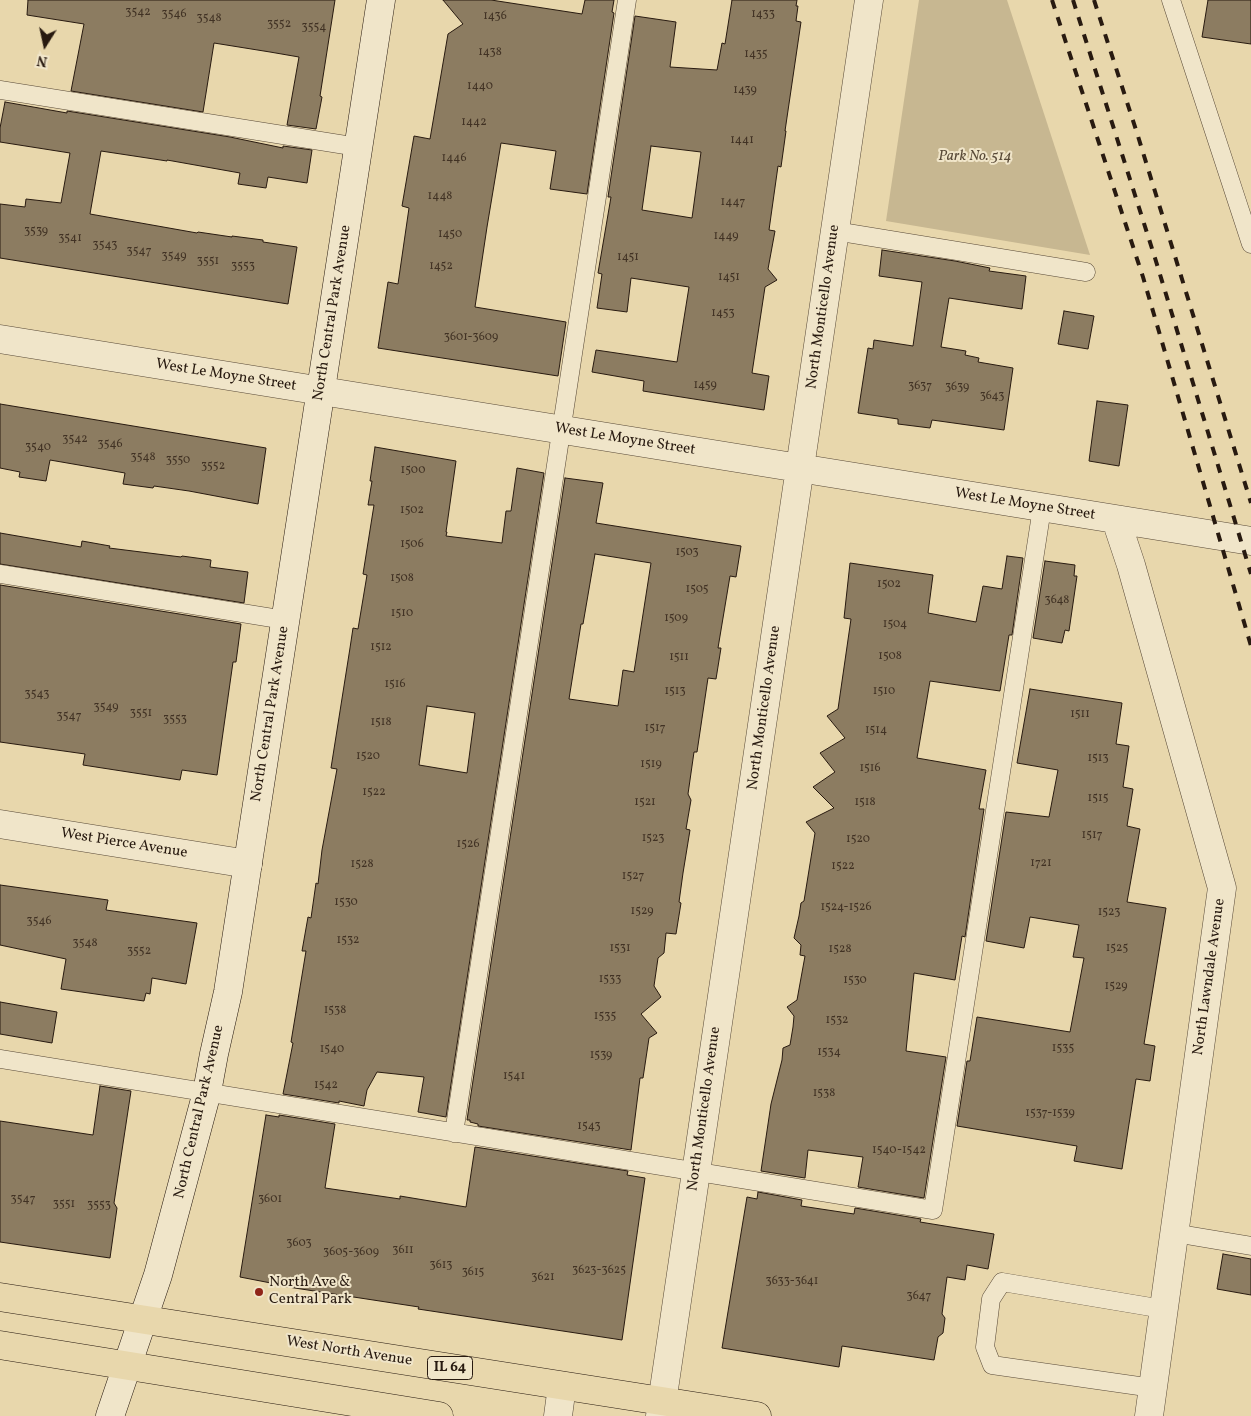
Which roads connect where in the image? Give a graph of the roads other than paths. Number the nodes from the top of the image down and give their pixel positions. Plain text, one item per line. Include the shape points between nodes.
1 (381, 0) edge
2 (627, 0) edge
3 (869, 0) edge
4 (1171, 0) edge
5 (0, 90) edge
6 (358, 147) junction
7 (835, 231) junction
8 (1251, 244) edge
9 (1086, 272) dead end
10 (0, 339) edge
11 (320, 391) junction
12 (562, 430) junction
13 (800, 469) junction
14 (1042, 508) junction
15 (1116, 520) junction
16 (1251, 541) edge
17 (0, 574) edge
18 (285, 620) junction
19 (0, 824) edge
20 (248, 864) junction
21 (0, 1059) edge
22 (207, 1092) junction
23 (454, 1133) junction
24 (696, 1172) junction
25 (1174, 1233) junction
26 (1251, 1246) edge
27 (0, 1297) edge
28 (1163, 1309) junction
29 (143, 1319) junction
30 (0, 1345) edge
31 (127, 1366) junction
32 (562, 1386) junction
33 (1153, 1388) junction
34 (662, 1409) edge
35 (110, 1416) edge
36 (439, 1416) edge
37 (558, 1416) edge
38 (757, 1416) edge
39 (1149, 1416) edge

1 - 6 street, North Central Park Avenue
2 - 12 lane
3 - 7 street, North Monticello Avenue
4 - 8 lane
5 - 6 lane
6 - 11 street, North Central Park Avenue
7 - 9 lane
7 - 13 street, North Monticello Avenue
10 - 11 street, West Le Moyne Street
11 - 12 street, West Le Moyne Street
11 - 18 street, North Central Park Avenue
12 - 13 street, West Le Moyne Street
12 - 23 lane
13 - 14 street, West Le Moyne Street
13 - 24 street, North Monticello Avenue
14 - 15 street, West Le Moyne Street
14 - 24 lane via 933,1210
15 - 16 street, West Le Moyne Street
15 - 25 street, North Lawndale Avenue via 1222,888
17 - 18 lane
18 - 20 street, North Central Park Avenue
19 - 20 street, West Pierce Avenue
20 - 22 street, North Central Park Avenue via 228,992
21 - 22 lane
22 - 23 lane
22 - 29 street, North Central Park Avenue
23 - 24 lane
24 - 34 street, North Monticello Avenue
25 - 26 lane
25 - 28 street, North Lawndale Avenue
27 - 29 main road, West North Avenue / IL 64
28 - 33 street, North Lawndale Avenue
28 - 33 lane via 1002,1282 991,1299 985,1347 992,1364
29 - 31 street, North Central Park Avenue
29 - 32 main road, West North Avenue / IL 64
30 - 31 main road
31 - 35 street, North Central Park Avenue
31 - 36 main road
32 - 34 main road, West North Avenue / IL 64
32 - 37 street
33 - 39 street, North Lawndale Avenue
34 - 38 main road, West North Avenue / IL 64

